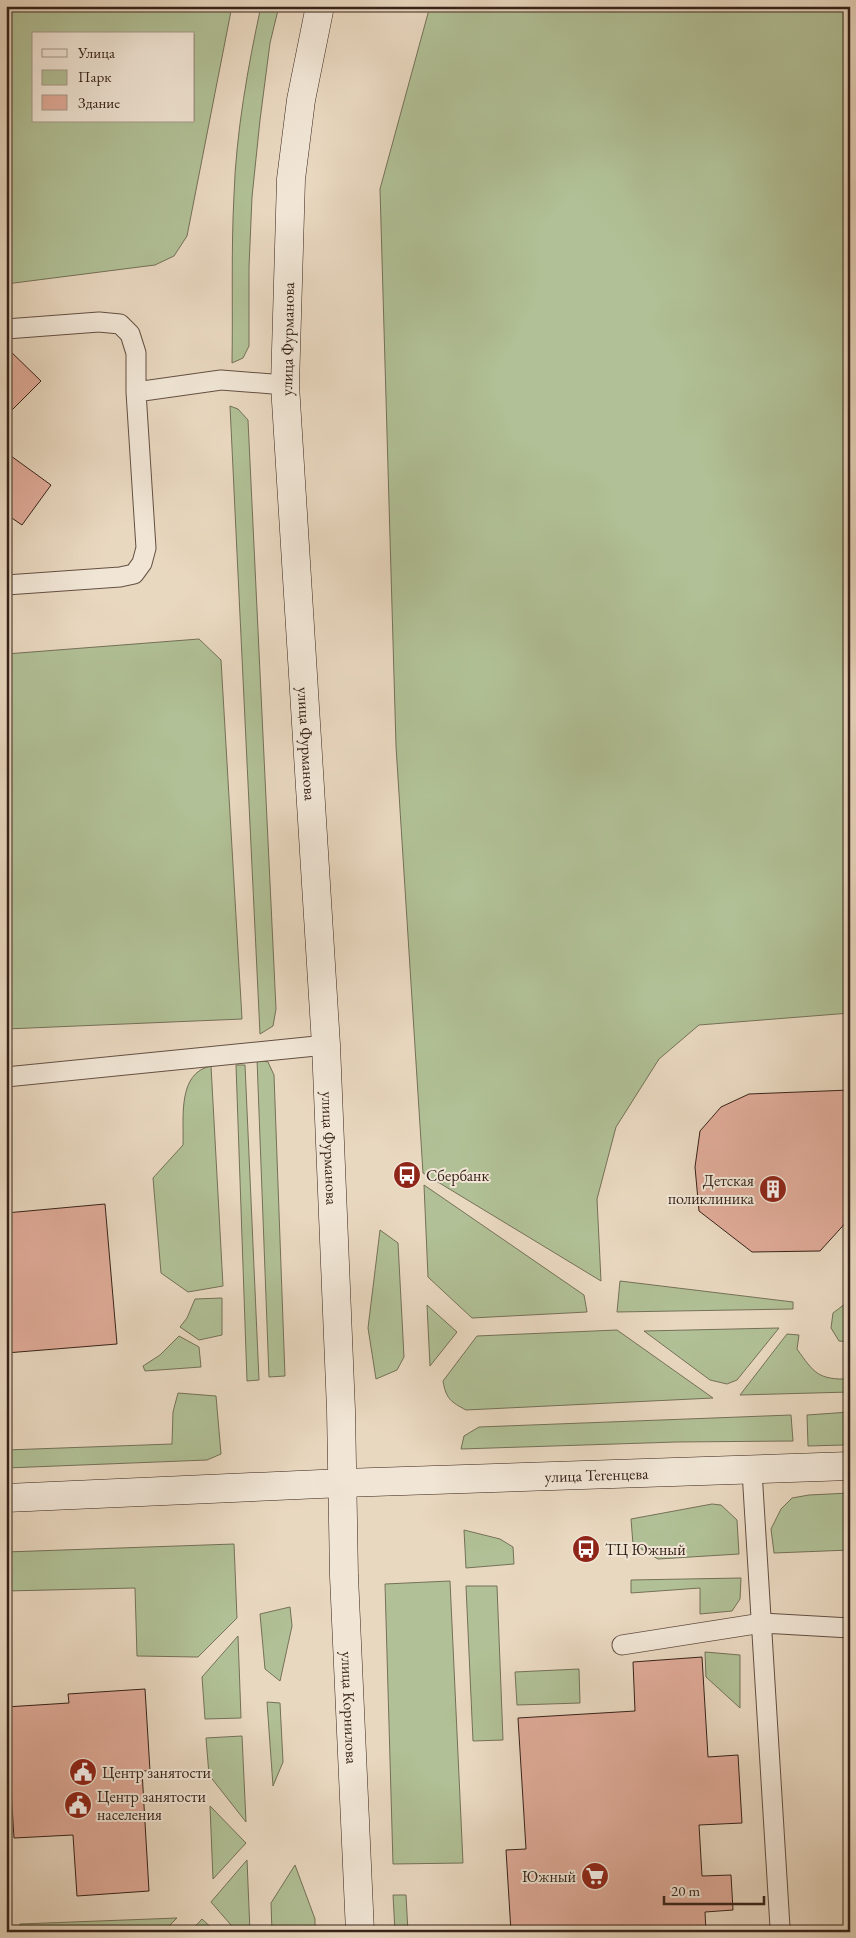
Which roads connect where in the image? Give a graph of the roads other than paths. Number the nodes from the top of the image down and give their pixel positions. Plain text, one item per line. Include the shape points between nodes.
1 (320, 6) edge
2 (6, 329) edge
3 (285, 384) junction
4 (136, 392) junction
5 (6, 584) edge
6 (326, 1045) junction
7 (6, 1077) edge
8 (850, 1466) edge
9 (752, 1471) junction
10 (343, 1483) junction
11 (6, 1498) edge
12 (762, 1623) junction
13 (850, 1628) edge
14 (622, 1645) dead end
15 (780, 1927) dead end
16 (360, 1932) edge

1 - 3 main road, улица Фурманова via 301,100 291,180
2 - 4 lane via 99,322 120,324 130,334 136,353
3 - 4 lane via 221,380
3 - 6 main road, улица Фурманова
4 - 5 lane via 146,548 142,563 134,574 120,577
6 - 7 lane
6 - 10 main road, улица Фурманова
8 - 9 main road, улица Тегенцева
9 - 10 main road, улица Тегенцева
9 - 12 lane
10 - 11 main road, улица Тегенцева
10 - 16 main road, улица Корнилова via 344,1576
12 - 13 lane
12 - 14 lane
12 - 15 lane

